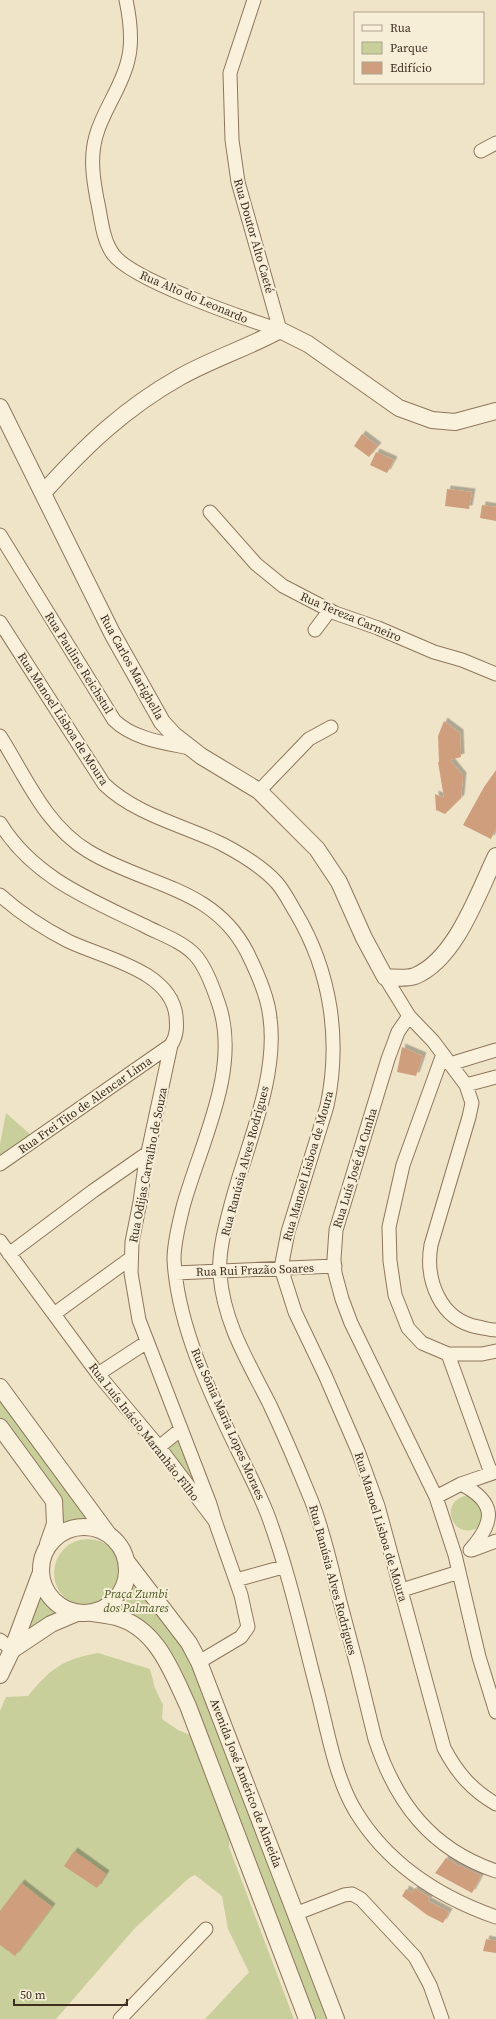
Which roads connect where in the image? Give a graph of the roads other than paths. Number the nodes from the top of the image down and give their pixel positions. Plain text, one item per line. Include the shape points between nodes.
1 (126, 0) edge
2 (254, 0) edge
3 (496, 143) edge
4 (481, 151) dead end
5 (280, 330) junction
6 (0, 407) edge
7 (496, 412) edge
8 (43, 493) junction
9 (210, 512) dead end
10 (0, 535) edge
11 (330, 610) junction
12 (0, 622) edge
13 (315, 630) dead end
14 (496, 674) edge
15 (331, 727) dead end
16 (0, 736) edge
17 (190, 748) junction
18 (259, 791) junction
19 (0, 823) edge
20 (496, 856) edge
21 (0, 895) edge
22 (385, 977) junction
23 (409, 1016) junction
24 (170, 1045) junction
25 (496, 1050) edge
26 (446, 1059) junction
27 (496, 1077) edge
28 (466, 1085) junction
29 (148, 1152) junction
30 (0, 1164) edge
31 (0, 1241) edge
32 (9, 1254) junction
33 (130, 1258) junction
34 (335, 1266) junction
35 (281, 1268) junction
36 (220, 1272) junction
37 (175, 1273) junction
38 (54, 1314) junction
39 (496, 1330) edge
40 (147, 1342) junction
41 (496, 1351) edge
42 (448, 1354) junction
43 (98, 1374) junction
44 (0, 1387) edge
45 (0, 1427) edge
46 (180, 1430) junction
47 (159, 1447) junction
48 (494, 1472) edge
49 (461, 1484) junction
50 (436, 1497) junction
51 (215, 1522) junction
52 (108, 1534) junction
53 (496, 1541) edge
54 (46, 1548) junction
55 (470, 1550) junction
56 (455, 1554) junction
57 (127, 1562) junction
58 (283, 1567) junction
59 (460, 1572) junction
60 (40, 1575) junction
61 (236, 1580) junction
62 (402, 1590) junction
63 (84, 1613) junction
64 (6, 1645) edge
65 (199, 1662) junction
66 (0, 1675) edge
67 (496, 1712) edge
68 (496, 1804) edge
69 (496, 1872) edge
70 (295, 1914) junction
71 (496, 1917) edge
72 (206, 1929) dead end
73 (120, 2019) edge
74 (307, 2019) edge
75 (336, 2019) edge
76 (442, 2019) edge

1 - 5 street, Rua Alto do Leonardo via 130,35 128,60 96,135 93,156 93,175 107,243 112,254 135,272 186,295
2 - 5 street, Rua Doutor Alto Caeté via 230,73 232,140 238,182
3 - 4 street
5 - 7 street via 314,349 399,408 432,420 455,422
5 - 8 street via 192,370 146,398 106,428
6 - 8 street, Rua Carlos Marighella
8 - 17 street, Rua Carlos Marighella via 112,633 149,701 167,728
9 - 11 street, Rua Tereza Carneiro via 265,572 283,586
10 - 17 street, Rua Pauline Reichstul via 114,720 136,734
11 - 13 street
11 - 14 street, Rua Tereza Carneiro
12 - 35 street, Rua Manoel Lisboa de Moura via 104,784 124,800 222,844 247,859 277,883 311,940 319,960 334,1030 332,1085 288,1232
15 - 18 street via 309,739
16 - 36 street, Rua Ranúsia Alves Rodrigues via 34,795 72,838 86,850 106,861 185,894 211,909 234,930 256,973 271,1021 268,1073 258,1117 224,1233
17 - 18 street, Rua Carlos Marighella via 216,767
18 - 22 street, Rua Carlos Marighella via 312,843 325,860 339,882
19 - 37 street, Rua Sônia Maria Lopes Moraes via 23,853 66,888 174,941 194,954 208,976 218,1001 225,1028 224,1067 213,1114 191,1178 176,1235
20 - 22 street via 470,912 443,954 417,975
21 - 24 street, Rua Odijas Carvalho de Souza via 36,923 68,941 144,973 161,986 171,999 176,1012 177,1033
22 - 23 street, Rua Carlos Marighella
23 - 26 street, Rua Carlos Marighella
23 - 34 street, Rua Luís José da Cunha via 398,1032 388,1059 338,1217
24 - 29 street, Rua Odijas Carvalho de Souza
24 - 30 street, Rua Frei Tito de Alencar Lima
25 - 26 street
26 - 28 street, Rua Carlos Marighella
26 - 42 street via 404,1165 389,1227 395,1295 408,1328 422,1343
27 - 28 street
28 - 39 street via 472,1103 471,1110 431,1245 430,1273 436,1294 453,1316 472,1326
29 - 32 street
29 - 33 street, Rua Odijas Carvalho de Souza
31 - 32 street, Rua Luís Inácio Maranhão Filho
32 - 38 street, Rua Luís Inácio Maranhão Filho
33 - 38 street
33 - 40 street, Rua Odijas Carvalho de Souza via 135,1305
34 - 35 street, Rua Rui Frazão Soares
34 - 50 street, Rua Luís José da Cunha via 342,1299 351,1323
35 - 36 street, Rua Rui Frazão Soares
35 - 62 street, Rua Manoel Lisboa de Moura via 295,1312 358,1451 378,1506
36 - 37 street, Rua Rui Frazão Soares
36 - 69 street, Rua Ranúsia Alves Rodrigues via 223,1299 232,1329 304,1482 324,1539 375,1739 386,1770 429,1833 450,1850
37 - 58 street, Rua Sônia Maria Lopes Moraes via 190,1336 267,1513
38 - 43 street, Rua Luís Inácio Maranhão Filho
40 - 43 street
40 - 46 street, Rua Odijas Carvalho de Souza
41 - 42 street via 482,1354
42 - 48 street
43 - 47 street, Rua Luís Inácio Maranhão Filho
44 - 52 street
45 - 54 street via 54,1501 55,1524
46 - 47 street
46 - 51 street, Rua Odijas Carvalho de Souza
47 - 51 street, Rua Luís Inácio Maranhão Filho
48 - 49 street
49 - 50 street
49 - 55 street via 483,1496 490,1514 485,1534
50 - 56 street, Rua Luís José da Cunha
51 - 61 street, Rua Luís Inácio Maranhão Filho
52 - 54 street via 97,1528 73,1528 57,1536
52 - 57 street via 117,1541
53 - 55 street
54 - 60 street via 41,1561
55 - 56 street
56 - 59 street, Rua Luís José da Cunha
57 - 63 street via 125,1584 113,1603 103,1609
57 - 65 street, Avenida José Américo de Almeida via 189,1643
58 - 61 street
58 - 71 street, Rua Sônia Maria Lopes Moraes via 331,1744 354,1809 373,1836 418,1879 459,1902
59 - 62 street
59 - 67 street, Rua Luís José da Cunha via 479,1657
60 - 63 street via 44,1588 52,1600 63,1608
60 - 64 street
61 - 65 street, Rua Luís Inácio Maranhão Filho via 246,1616 247,1631 238,1640
62 - 68 street, Rua Manoel Lisboa de Moura via 444,1748 462,1777
63 - 64 street via 51,1624
63 - 74 street via 116,1617 136,1626 155,1643 174,1676 188,1706
64 - 66 street
65 - 70 street, Avenida José Américo de Almeida
70 - 75 street, Avenida José Américo de Almeida
70 - 76 street via 344,1895 352,1894 360,1899 416,1957 430,1985
72 - 73 street

